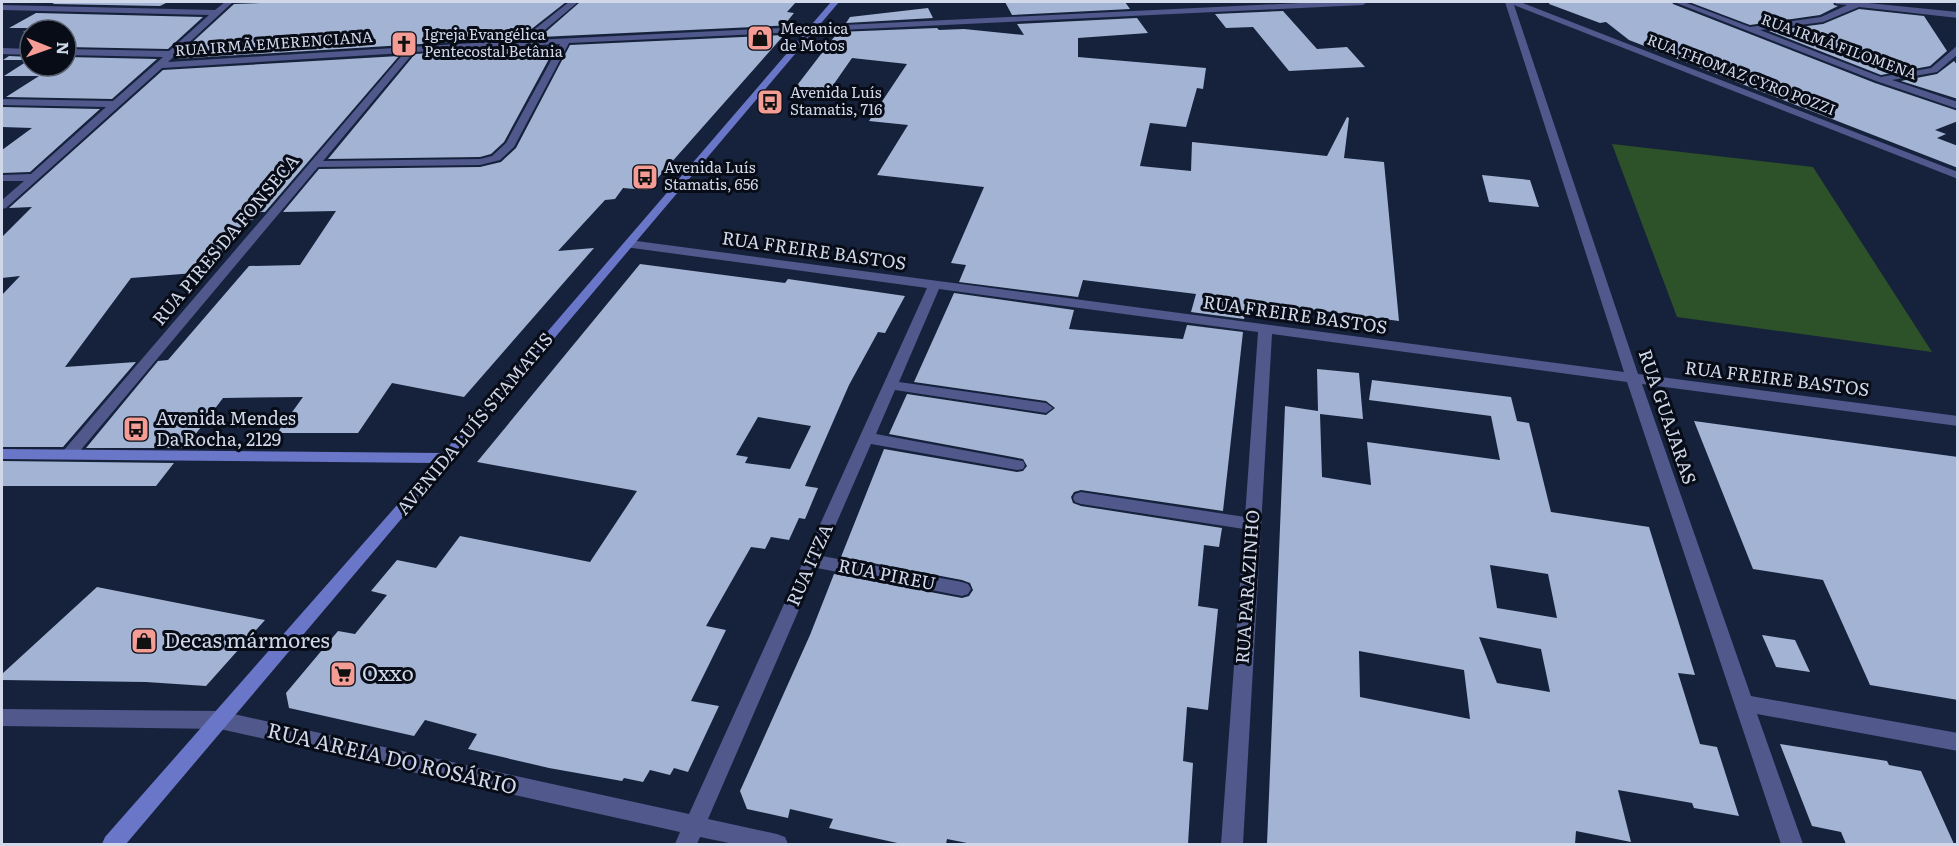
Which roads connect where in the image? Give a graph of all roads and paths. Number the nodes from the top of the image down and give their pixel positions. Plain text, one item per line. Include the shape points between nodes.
1 (229, 2) edge
2 (574, 2) edge
3 (835, 2) edge
4 (1363, 2) edge
5 (1509, 2) edge
6 (1514, 2) edge
7 (1678, 2) edge
8 (1839, 2) edge
9 (1858, 4) junction
10 (2, 7) edge
11 (215, 13) junction
12 (1958, 15) edge
13 (1748, 29) junction
14 (811, 30) junction
15 (566, 41) junction
16 (524, 43) junction
17 (1958, 48) edge
18 (412, 49) junction
19 (2, 51) edge
20 (18, 52) edge
21 (78, 52) edge
22 (170, 54) junction
23 (158, 65) junction
24 (1879, 79) junction
25 (2, 102) edge
26 (114, 104) junction
27 (1958, 106) edge
28 (314, 164) junction
29 (1958, 176) edge
30 (33, 177) junction
31 (2, 178) edge
32 (2, 206) edge
33 (628, 244) junction
34 (934, 286) junction
35 (1265, 329) junction
36 (1633, 379) junction
37 (891, 385) junction
38 (1046, 408) dead end
39 (1958, 421) edge
40 (867, 438) junction
41 (2, 454) edge
42 (69, 454) junction
43 (447, 458) junction
44 (1017, 465) dead end
45 (1081, 498) dead end
46 (1252, 525) junction
47 (812, 561) junction
48 (962, 589) dead end
49 (1743, 704) junction
50 (2, 718) edge
51 (220, 720) junction
52 (1958, 742) edge
53 (691, 835) edge
54 (113, 844) edge
55 (777, 844) edge
56 (1232, 844) edge
57 (1792, 844) edge

1 - 11 street
2 - 16 street
3 - 14 main road, AVENIDA LUÍS STAMATIS
4 - 14 street, RUA IRMÃ EMERENCIANA
5 - 36 street, RUA GUAJARAS
6 - 29 street, RUA THOMAZ CYRO POZZI
7 - 13 street, RUA IRMÃ FILOMENA
8 - 9 street
9 - 12 street
9 - 13 street via 1824,19
10 - 11 street
11 - 22 street
13 - 24 street, RUA IRMÃ FILOMENA
14 - 15 street, RUA IRMÃ EMERENCIANA
14 - 33 main road, AVENIDA LUÍS STAMATIS
15 - 16 street, RUA IRMÃ EMERENCIANA
15 - 28 street via 510,145 496,158 480,162
16 - 18 street, RUA IRMÃ EMERENCIANA
17 - 24 street via 1934,70
18 - 23 street, RUA IRMÃ EMERENCIANA
18 - 28 street, RUA PIRES DA FONSECA
19 - 20 street
21 - 22 street
22 - 23 street
23 - 26 street
24 - 27 street, RUA IRMÃ FILOMENA
25 - 26 street
26 - 30 street
28 - 42 street, RUA PIRES DA FONSECA
30 - 31 street
30 - 32 street
33 - 34 street, RUA FREIRE BASTOS
33 - 43 main road, AVENIDA LUÍS STAMATIS
34 - 35 street, RUA FREIRE BASTOS
34 - 37 street, RUA ITZA
35 - 36 street, RUA FREIRE BASTOS
35 - 46 street, RUA PARAZINHO
36 - 39 street, RUA FREIRE BASTOS
36 - 49 street, RUA GUAJARAS
37 - 38 street
37 - 40 street, RUA ITZA
40 - 44 street
40 - 47 street, RUA ITZA
41 - 42 main road
42 - 43 main road
43 - 51 main road, AVENIDA LUÍS STAMATIS
45 - 46 street
46 - 56 street, RUA PARAZINHO
47 - 48 street, RUA PIREU
47 - 53 street, RUA ITZA
49 - 52 street
49 - 57 street, RUA GUAJARAS
50 - 51 street, RUA AREIA DO ROSÁRIO
51 - 53 street, RUA AREIA DO ROSÁRIO
51 - 54 main road, AVENIDA LUÍS STAMATIS
53 - 55 street, RUA AREIA DO ROSÁRIO

